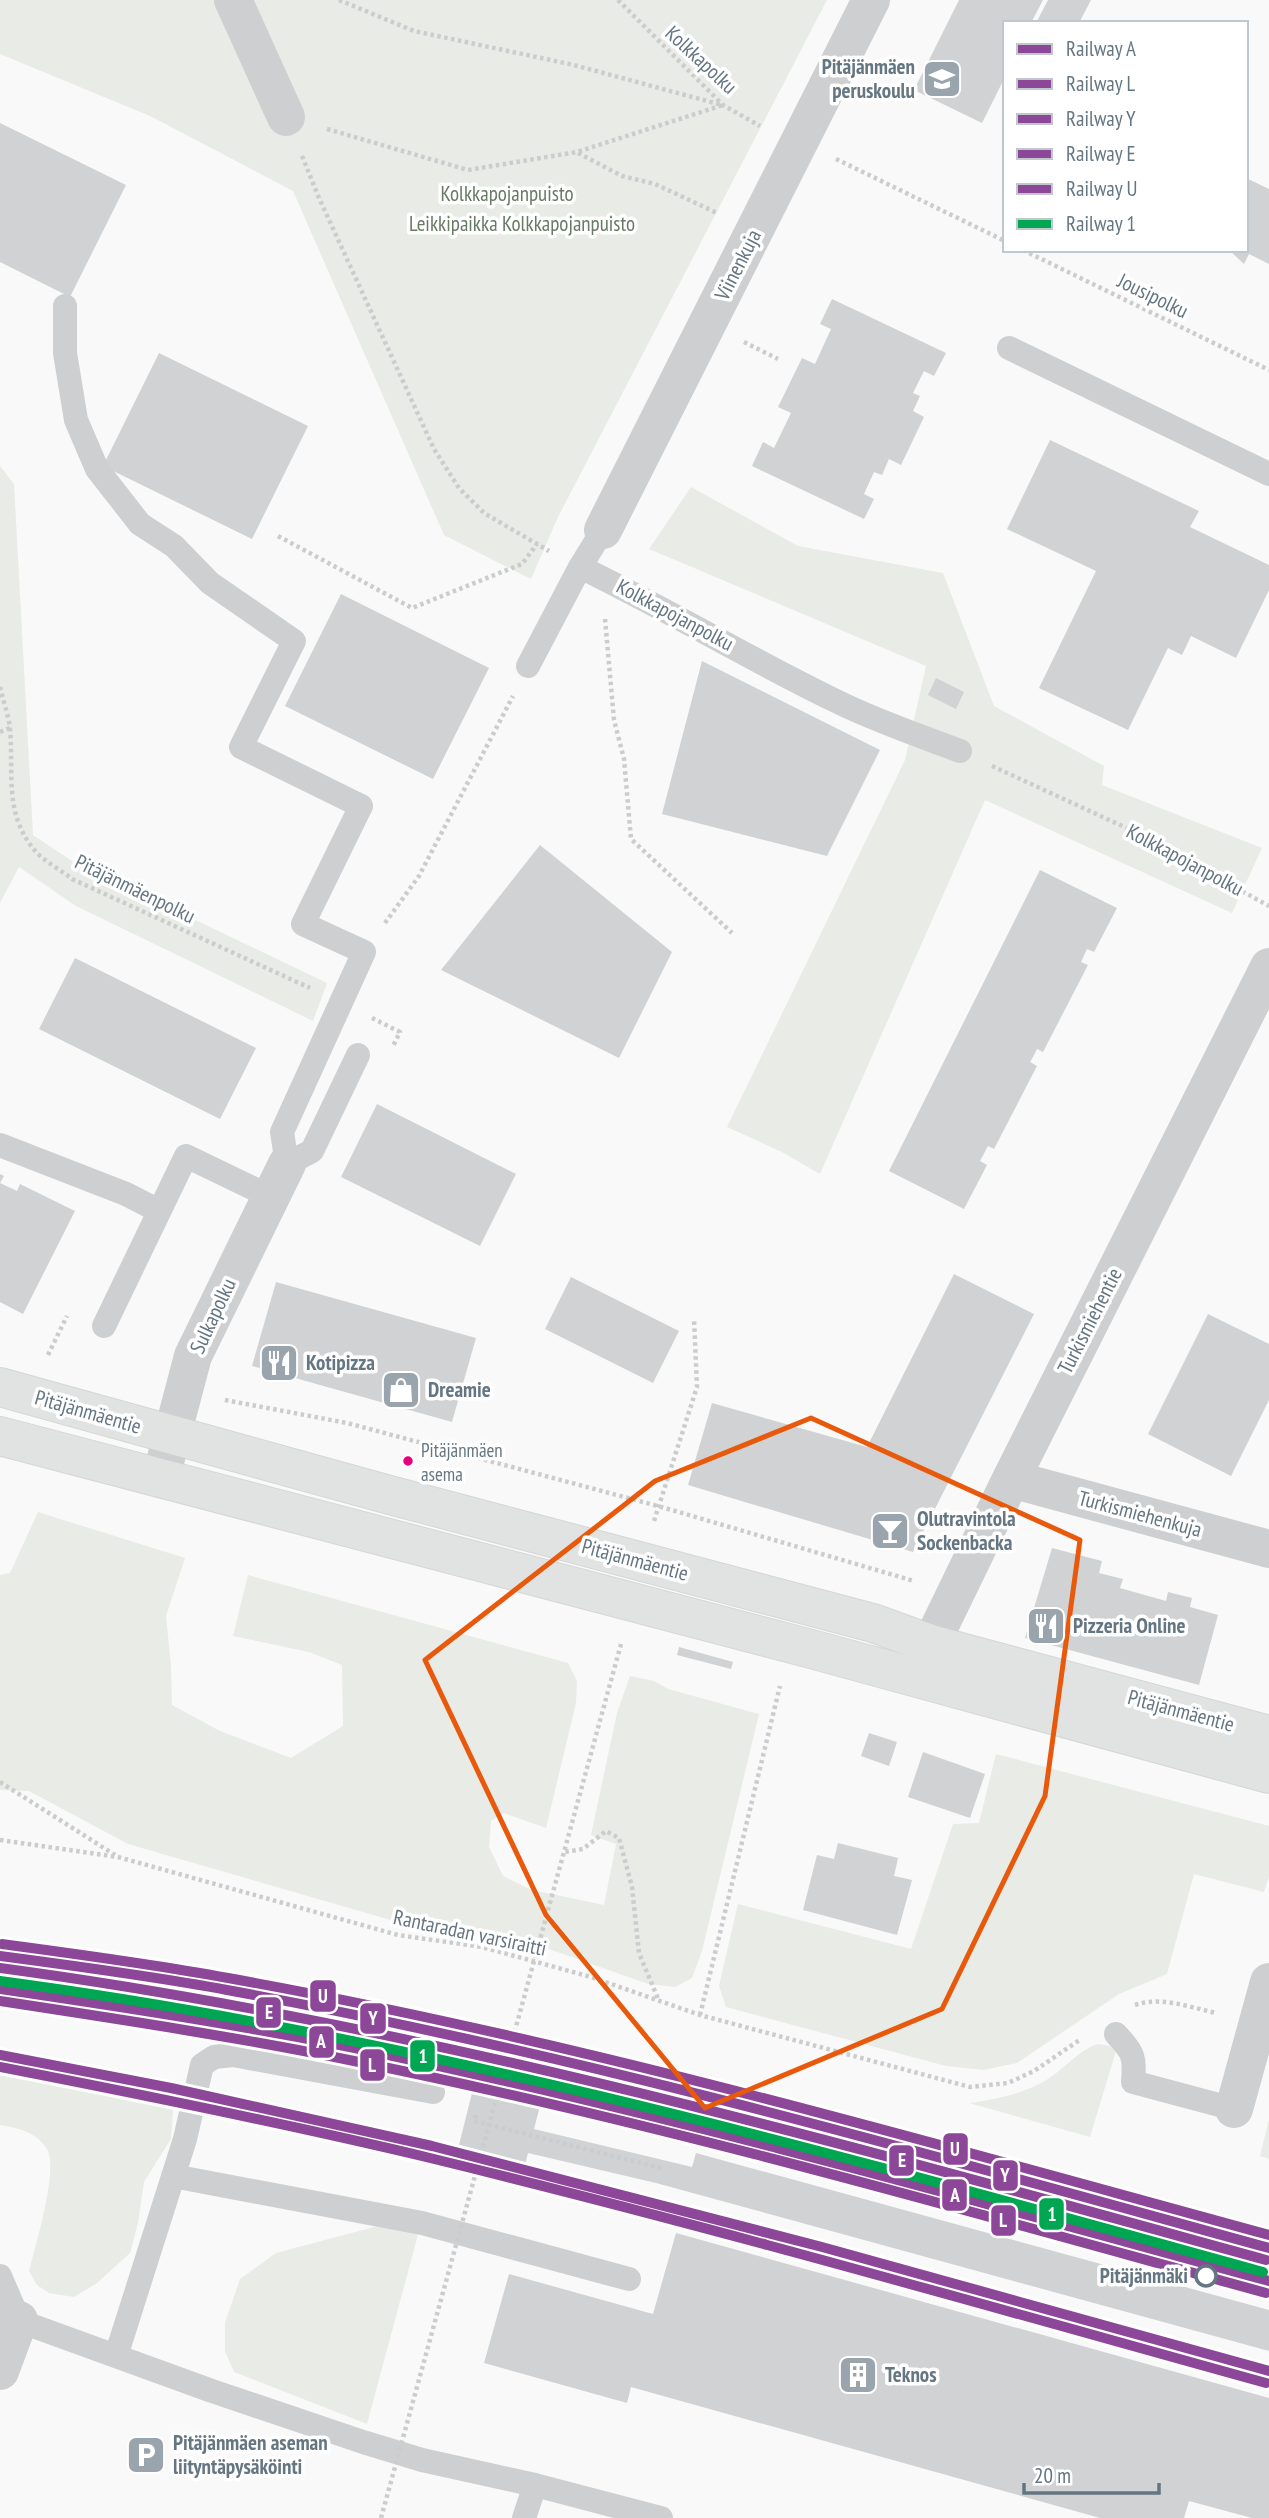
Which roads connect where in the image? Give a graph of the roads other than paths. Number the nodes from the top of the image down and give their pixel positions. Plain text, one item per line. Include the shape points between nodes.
1 (233, 0) edge
2 (871, 0) edge
3 (286, 117) road end
4 (65, 306) dead end
5 (1009, 348) dead end
6 (1269, 474) edge
7 (603, 530) joint
8 (580, 567) junction
9 (528, 666) road end
10 (960, 751) road end
11 (1269, 967) edge
12 (358, 1055) dead end
13 (0, 1145) edge
14 (279, 1180) junction
15 (159, 1211) junction
16 (104, 1326) dead end
17 (0, 1387) edge
18 (172, 1435) junction
19 (0, 1436) edge
20 (161, 1477) junction
21 (1010, 1479) junction
22 (1269, 1549) edge
23 (926, 1661) junction
24 (1269, 1735) edge
25 (1269, 1773) edge
26 (1269, 1982) edge
27 (1116, 2034) dead end
28 (433, 2092) dead end
29 (1234, 2109) joint
30 (173, 2176) junction
31 (0, 2276) edge
32 (629, 2279) dead end
33 (10, 2317) edge
34 (116, 2356) junction
35 (0, 2371) edge
36 (535, 2486) junction
37 (524, 2518) edge
38 (661, 2518) edge

1 - 3 street
2 - 7 street, Viinenkuja
4 - 14 lane via 65,353 75,420 97,469 140,524 174,546 211,583 295,641 241,747 361,806 303,924 364,953 282,1132
5 - 6 lane
7 - 8 lane
8 - 9 lane
8 - 10 lane, Kolkkapojanpolku via 835,701
11 - 21 street, Turkismiehentie
12 - 14 lane via 312,1152
13 - 15 lane
14 - 15 lane via 187,1156
14 - 18 street, Sulkapolku via 193,1356
15 - 16 lane
17 - 18 main road, Pitäjänmäentie
18 - 20 street, Sulkapolku
18 - 23 main road, Pitäjänmäentie via 873,1623
19 - 20 main road, Pitäjänmäentie
20 - 23 main road, Pitäjänmäentie
21 - 22 street, Turkismiehenkuja
21 - 23 street, Turkismiehentie
23 - 24 main road, Pitäjänmäentie
23 - 25 main road, Pitäjänmäentie
26 - 29 street
27 - 29 lane via 1135,2060 1133,2082
28 - 30 lane via 291,2064 233,2055 214,2057 202,2065
30 - 32 lane via 422,2223
30 - 34 lane
31 - 33 lane
33 - 34 lane
33 - 35 street
34 - 36 lane via 363,2442
36 - 37 lane
36 - 38 lane

